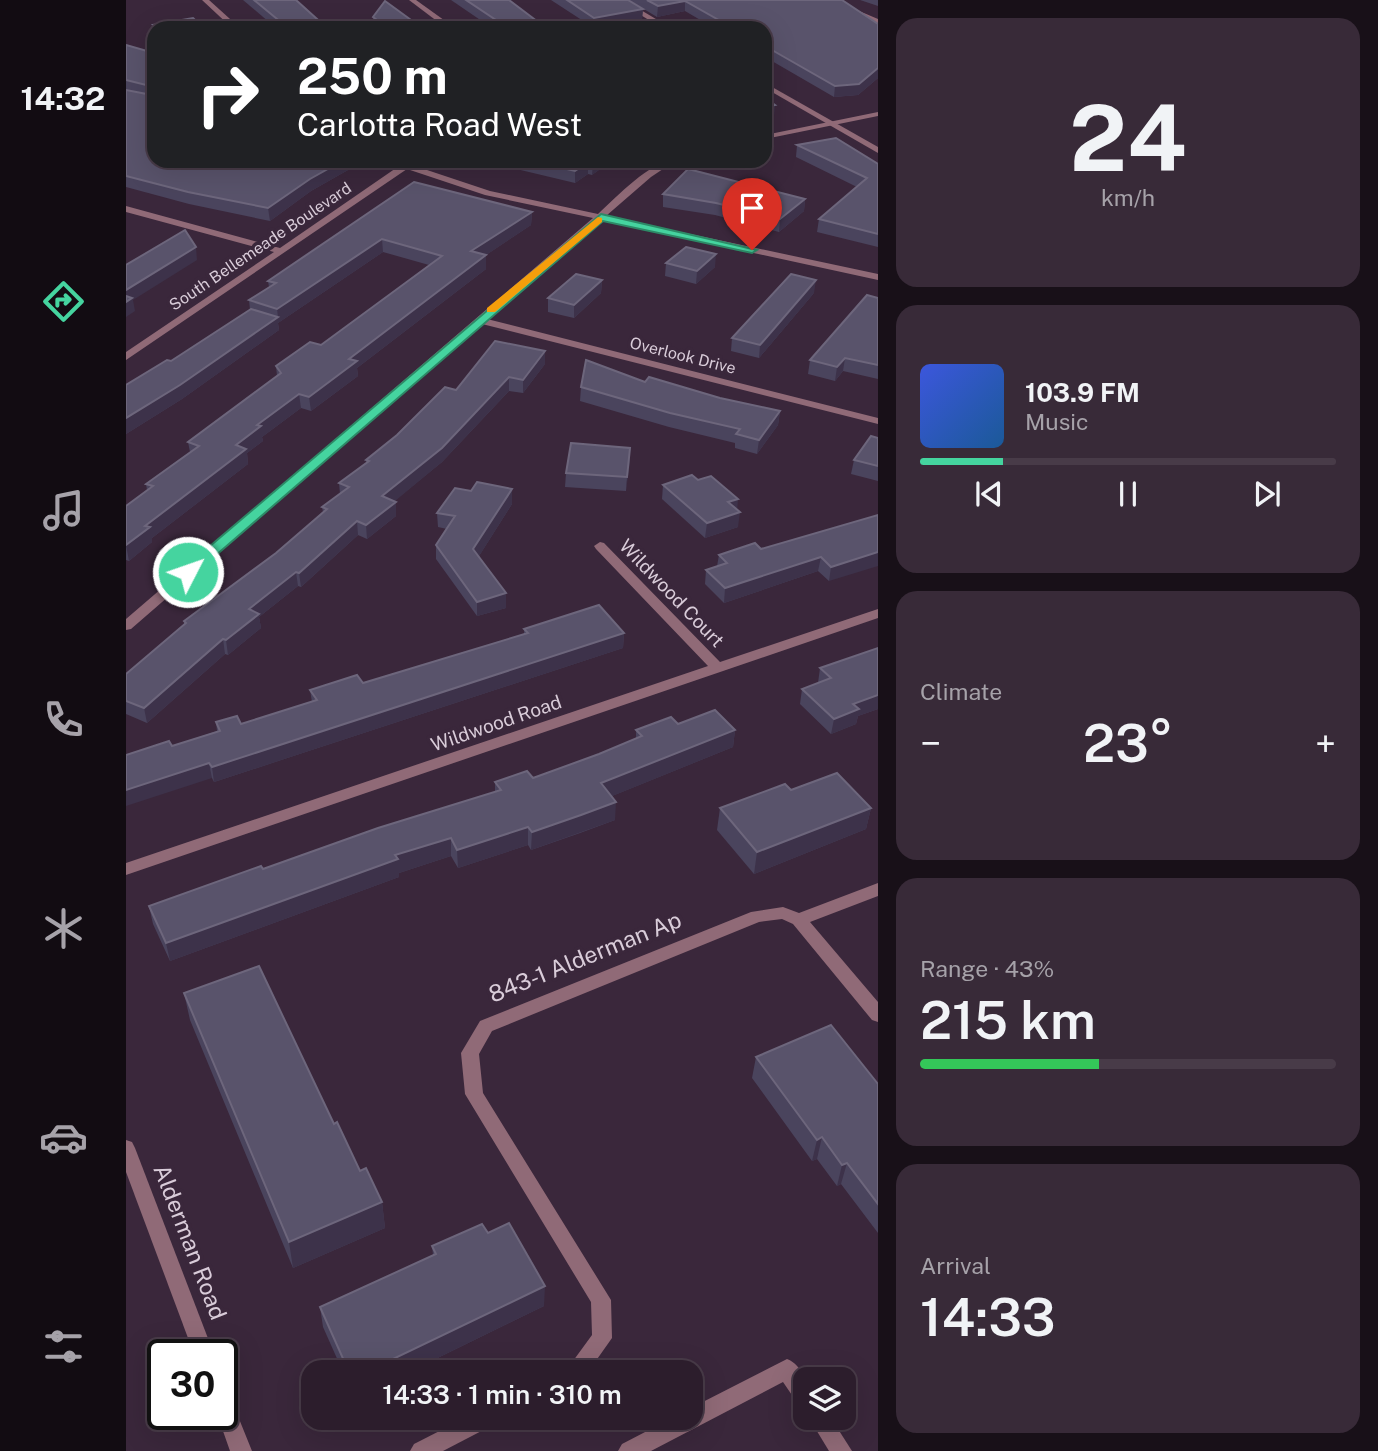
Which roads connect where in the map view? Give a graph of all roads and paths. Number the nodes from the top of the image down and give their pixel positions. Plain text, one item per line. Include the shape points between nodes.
1 (205, 0) edge
2 (412, 0) edge
3 (619, 0) edge
4 (827, 0) edge
5 (228, 21) edge
6 (441, 21) edge
7 (655, 21) edge
8 (877, 22) edge
9 (772, 89) edge
10 (877, 114) edge
11 (831, 123) junction
12 (772, 136) edge
13 (877, 151) edge
14 (401, 168) edge
15 (419, 168) edge
16 (660, 168) edge
17 (126, 209) edge
18 (601, 217) junction
19 (281, 251) junction
20 (877, 277) edge
21 (480, 320) junction
22 (126, 357) edge
23 (877, 421) edge
24 (600, 546) dead end
25 (877, 613) edge
26 (126, 626) edge
27 (718, 668) junction
28 (126, 869) edge
29 (877, 889) edge
30 (799, 920) junction
31 (877, 1015) edge
32 (126, 1148) edge
33 (133, 1189) edge
34 (198, 1339) edge
35 (585, 1360) edge
36 (793, 1379) edge
37 (233, 1430) edge
38 (462, 1430) edge
39 (827, 1430) edge
40 (241, 1451) edge
41 (421, 1451) edge
42 (629, 1451) edge
43 (841, 1451) edge

1 - 5 street
2 - 6 street
3 - 7 street
4 - 8 street
9 - 11 street
10 - 11 street
11 - 12 street
11 - 13 street
14 - 19 street, South Bellemeade Boulevard
15 - 18 street via 463,187
16 - 18 street
17 - 19 street
18 - 20 street
18 - 21 street
19 - 22 street, South Bellemeade Boulevard
21 - 23 street, Overlook Drive
21 - 26 street
24 - 27 street, Wildwood Court
25 - 27 street, Wildwood Road
27 - 28 street, Wildwood Road
29 - 30 street
30 - 31 street
30 - 35 street, 843-1 Alderman Ap via 783,913 757,916 486,1026 470,1053 474,1094 601,1300 602,1338
32 - 33 street, Alderman Road
33 - 34 street, Alderman Road
36 - 42 street via 787,1370
37 - 40 street
38 - 41 street
39 - 43 street

